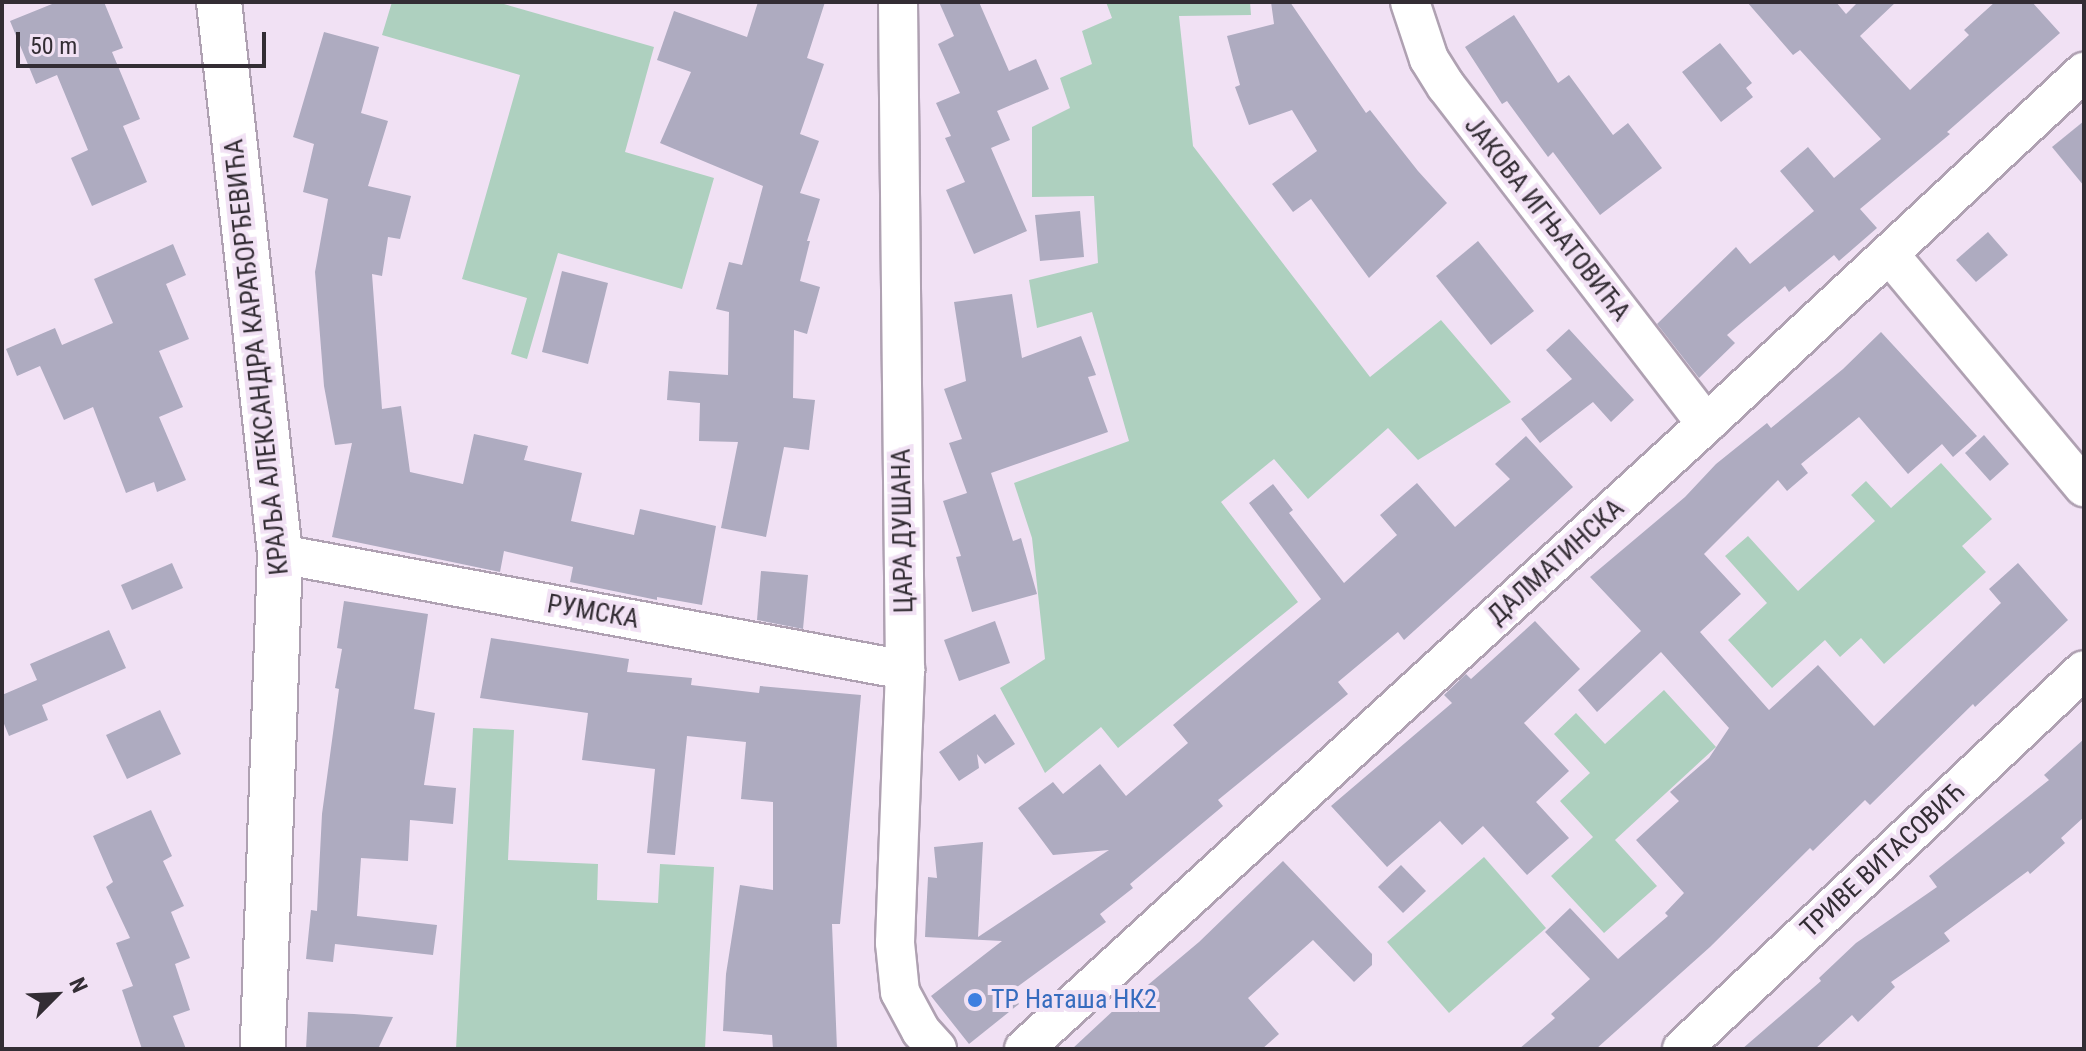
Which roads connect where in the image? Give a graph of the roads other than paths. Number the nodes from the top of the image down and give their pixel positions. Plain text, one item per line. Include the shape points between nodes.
1 (219, 2) edge
2 (898, 2) edge
3 (1410, 2) edge
4 (2084, 72) edge
5 (1889, 254) junction
6 (1706, 424) junction
7 (2084, 487) edge
8 (280, 554) junction
9 (905, 670) junction
10 (2084, 670) edge
11 (263, 1049) edge
12 (937, 1049) edge
13 (1024, 1049) edge
14 (1682, 1049) edge

1 - 8 street, КРАЉА АЛЕКСАНДРА КАРАЂОРЂЕВИЋА
2 - 9 street, ЦАРА ДУШАНА
3 - 6 street, ЈАКОВА ИГЊАТОВИЋА via 1429,59 1454,96
4 - 5 street, ДАЛМАТИНСКА
5 - 6 street, ДАЛМАТИНСКА
5 - 7 street
6 - 13 street, ДАЛМАТИНСКА
8 - 9 street, РУМСКА
8 - 11 street, КРАЉА АЛЕКСАНДРА КАРАЂОРЂЕВИЋА
9 - 12 street, ЦАРА ДУШАНА via 895,943 900,992
10 - 14 street, ТРИВЕ ВИТАСОВИЋ

